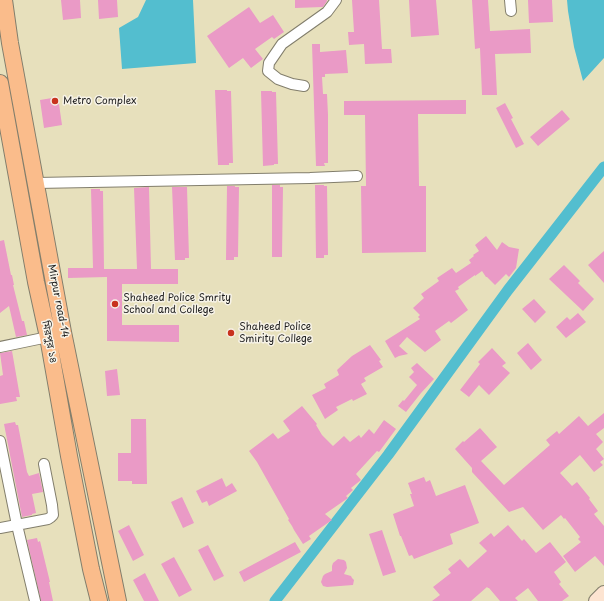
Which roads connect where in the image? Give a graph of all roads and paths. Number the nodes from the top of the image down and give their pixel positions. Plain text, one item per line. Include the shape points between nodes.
1 (4, 0) edge
2 (336, 0) edge
3 (510, 0) edge
4 (511, 11) dead end
5 (0, 83) edge
6 (304, 86) dead end
7 (2, 108) edge
8 (357, 176) dead end
9 (36, 183) junction
10 (48, 337) junction
11 (0, 347) edge
12 (0, 441) edge
13 (44, 464) dead end
14 (17, 525) junction
15 (0, 528) edge
16 (604, 593) edge
17 (36, 601) edge
18 (99, 601) edge
19 (118, 601) edge
20 (596, 601) edge

1 - 9 main road, Mirpur road-14
2 - 6 street via 327,12 282,44 269,64 268,71 278,79
3 - 4 street
5 - 7 main road, মিরপুর ১৪
7 - 10 main road, মিরপুর ১৪
8 - 9 street
9 - 19 main road, Mirpur road-14 via 63,332
10 - 11 street
10 - 18 main road, মিরপুর ১৪ via 70,464
12 - 14 street
13 - 14 street via 53,515 48,519
14 - 15 street
14 - 17 street
16 - 20 street

